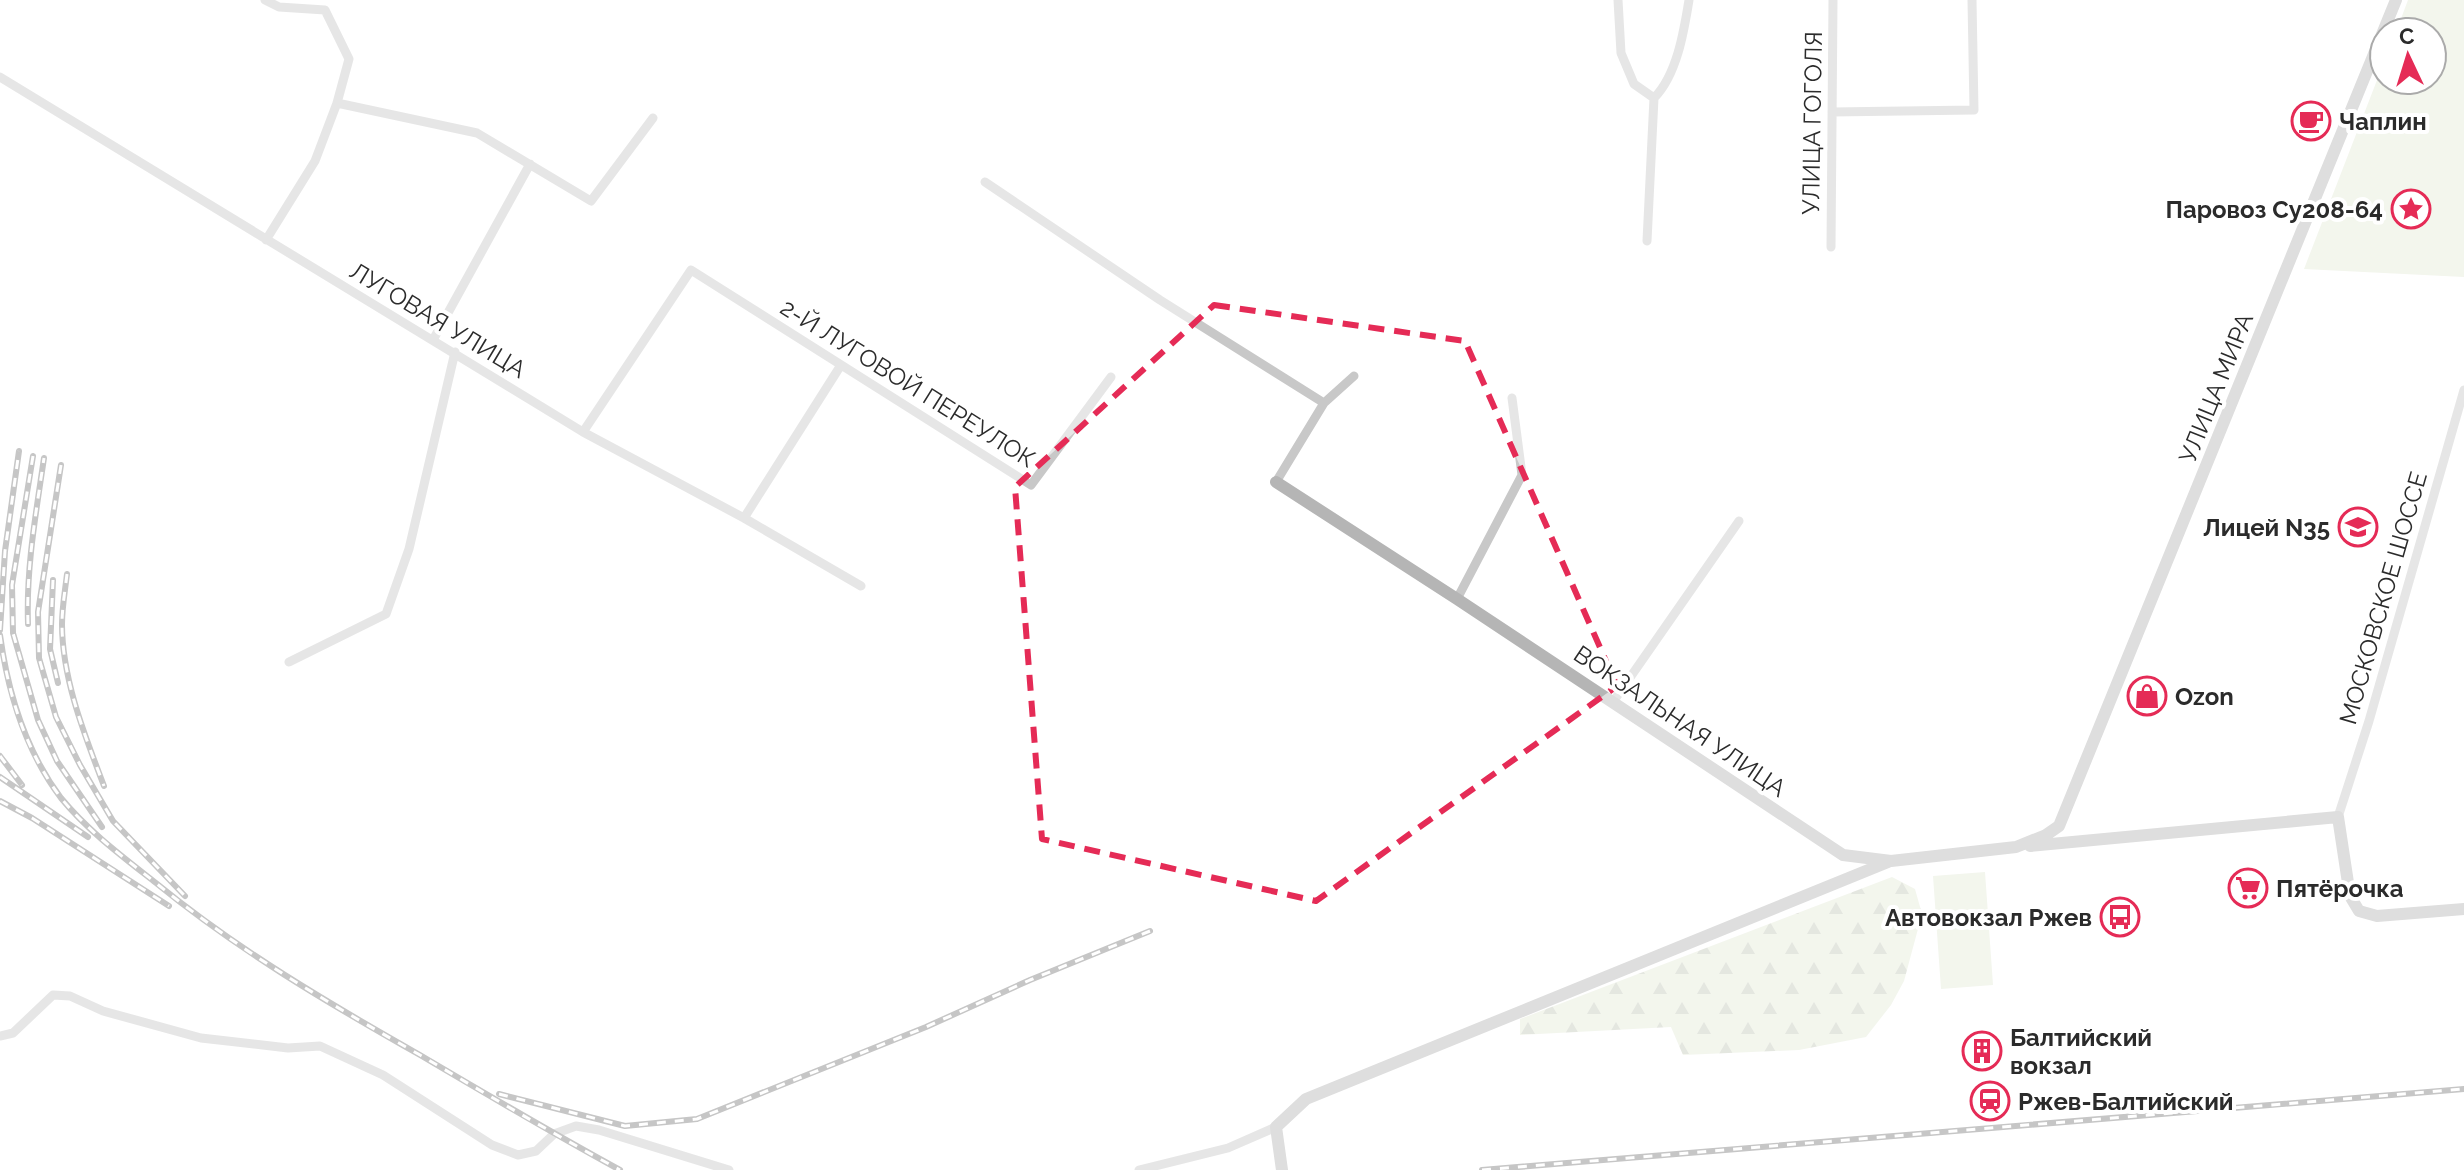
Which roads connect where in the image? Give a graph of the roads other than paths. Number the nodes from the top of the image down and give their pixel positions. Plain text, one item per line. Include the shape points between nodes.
1 (265, 0) edge
2 (1618, 0) edge
3 (1689, 0) edge
4 (1833, 0) edge
5 (1972, 0) edge
6 (2396, 0) edge
7 (0, 77) edge
8 (1654, 98) junction
9 (337, 103) junction
10 (1832, 112) junction
11 (653, 118) dead end
12 (530, 164) junction
13 (985, 182) dead end
14 (266, 240) junction
15 (1647, 241) dead end
16 (1831, 247) dead end
17 (433, 340) junction
18 (455, 352) junction
19 (841, 365) junction
20 (1354, 376) dead end
21 (1111, 377) dead end
22 (2464, 390) edge
23 (1512, 398) dead end
24 (1324, 403) junction
25 (583, 432) junction
26 (1276, 482) joint
27 (744, 518) junction
28 (1739, 521) dead end
29 (861, 586) dead end
30 (1457, 599) junction
31 (289, 662) dead end
32 (1613, 702) junction
33 (2073, 792) junction
34 (2338, 817) junction
35 (2085, 841) junction
36 (2016, 847) junction
37 (1891, 861) junction
38 (2464, 909) edge
39 (0, 1036) edge
40 (1276, 1127) junction
41 (729, 1170) edge
42 (1139, 1170) edge
43 (1282, 1170) edge

1 - 9 street via 279,7 325,10 349,59
2 - 8 street via 1621,53 1634,84
3 - 8 street via 1664,88
4 - 10 street, УЛИЦА ГОГОЛЯ
5 - 10 street via 1974,110
6 - 33 street, УЛИЦА МИРА
7 - 14 street, ЛУГОВАЯ УЛИЦА
8 - 15 street
9 - 12 street via 477,133
9 - 14 street via 315,161
10 - 16 street, УЛИЦА ГОГОЛЯ
11 - 12 street via 591,201
12 - 17 street
13 - 24 street
14 - 17 street, ЛУГОВАЯ УЛИЦА
17 - 18 street, ЛУГОВАЯ УЛИЦА
18 - 25 street, ЛУГОВАЯ УЛИЦА
18 - 31 street via 409,549 386,614
19 - 21 street, 2-Й ЛУГОВОЙ ПЕРЕУЛОК via 1031,485
19 - 25 street, 2-Й ЛУГОВОЙ ПЕРЕУЛОК via 691,270
19 - 27 street
20 - 24 street
22 - 34 street, МОСКОВСКОЕ ШОССЕ
23 - 30 street via 1522,475
24 - 26 street
25 - 27 street, ЛУГОВАЯ УЛИЦА
26 - 30 street, ВОКЗАЛЬНАЯ УЛИЦА
27 - 29 street, ЛУГОВАЯ УЛИЦА
28 - 32 street
30 - 32 street, ВОКЗАЛЬНАЯ УЛИЦА
32 - 37 street, ВОКЗАЛЬНАЯ УЛИЦА via 1843,855
33 - 35 street via 2067,828
33 - 36 street, ВОКЗАЛЬНАЯ УЛИЦА via 2059,826
34 - 35 street
34 - 38 street via 2350,896 2359,911 2377,916
35 - 36 street
36 - 37 street, ВОКЗАЛЬНАЯ УЛИЦА
37 - 40 street via 1306,1099
39 - 41 street via 13,1033 53,995 70,996 103,1011 201,1038 288,1048 320,1046 383,1075 492,1145 518,1155 536,1151 554,1134 576,1126
40 - 42 street via 1228,1148
40 - 43 street

